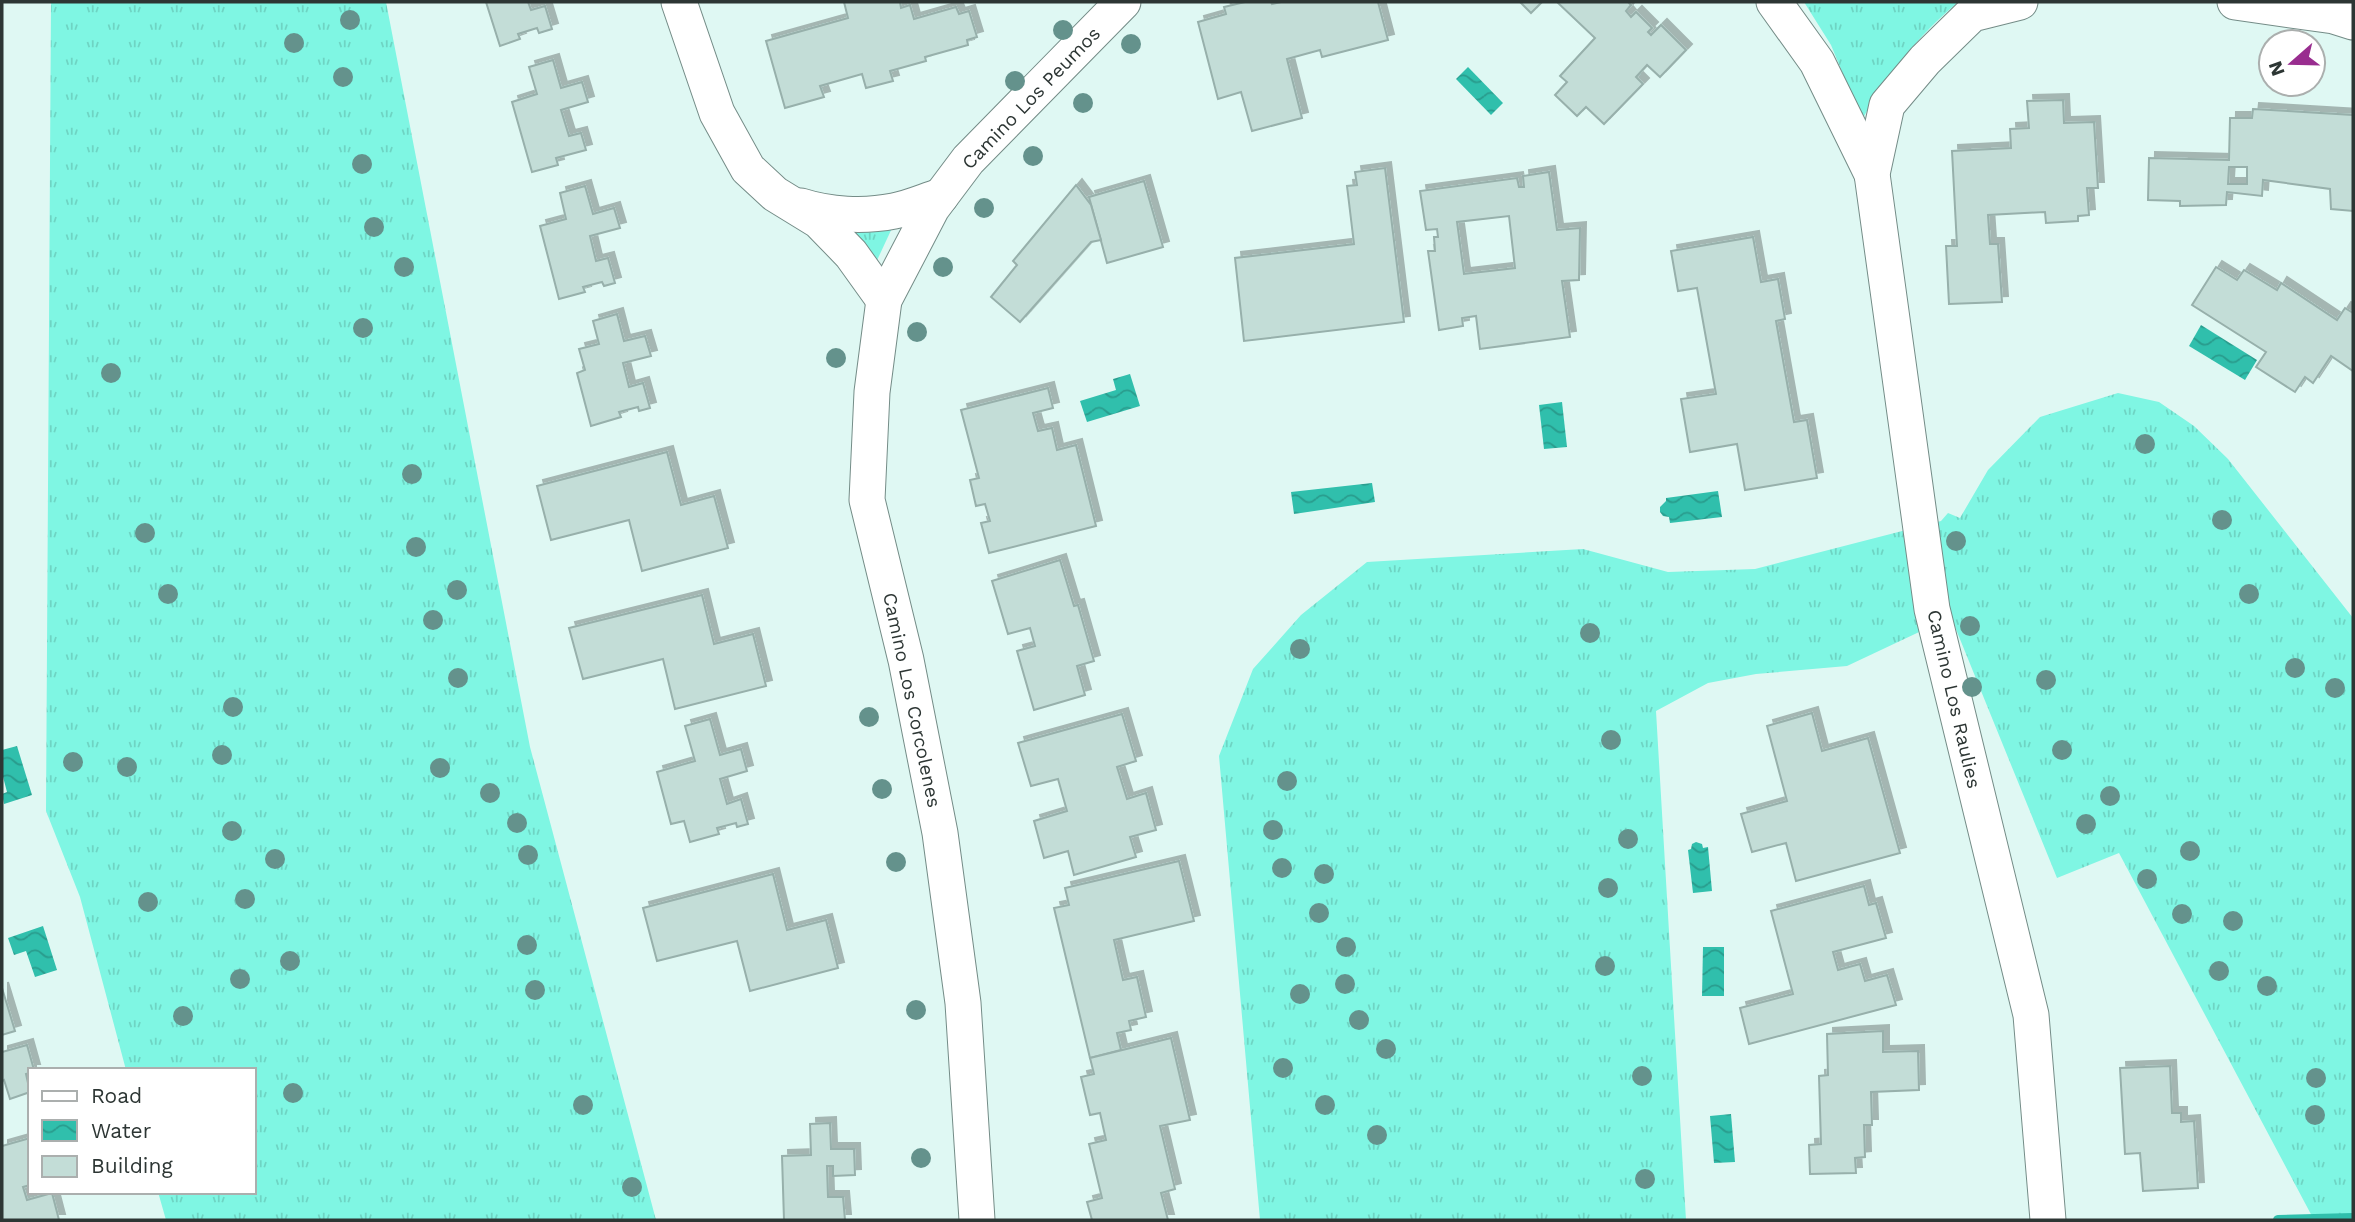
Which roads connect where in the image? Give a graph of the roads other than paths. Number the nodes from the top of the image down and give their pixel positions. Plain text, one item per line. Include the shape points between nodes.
1 (678, 2) edge
2 (1123, 2) edge
3 (1774, 2) edge
4 (2020, 2) edge
5 (2235, 2) edge
6 (2353, 23) edge
7 (1872, 174) junction
8 (941, 196) junction
9 (790, 202) junction
10 (884, 300) junction
11 (977, 1220) edge
12 (2048, 1220) edge

1 - 9 street via 717,113 748,169
2 - 8 street, Camino Los Peumos via 968,160
3 - 7 street, Camino Los Raulies via 1817,62
4 - 7 street, Camino Los Raulies via 1972,14 1924,60 1887,105
5 - 6 street via 2334,16
7 - 12 street, Camino Los Raulies via 1932,609 2031,1015
8 - 9 street via 870,213 818,211
8 - 10 street, Camino Los Corcolenes
9 - 10 street via 819,220
10 - 11 street, Camino Los Corcolenes via 872,392 867,500 906,660 940,833 963,1003

